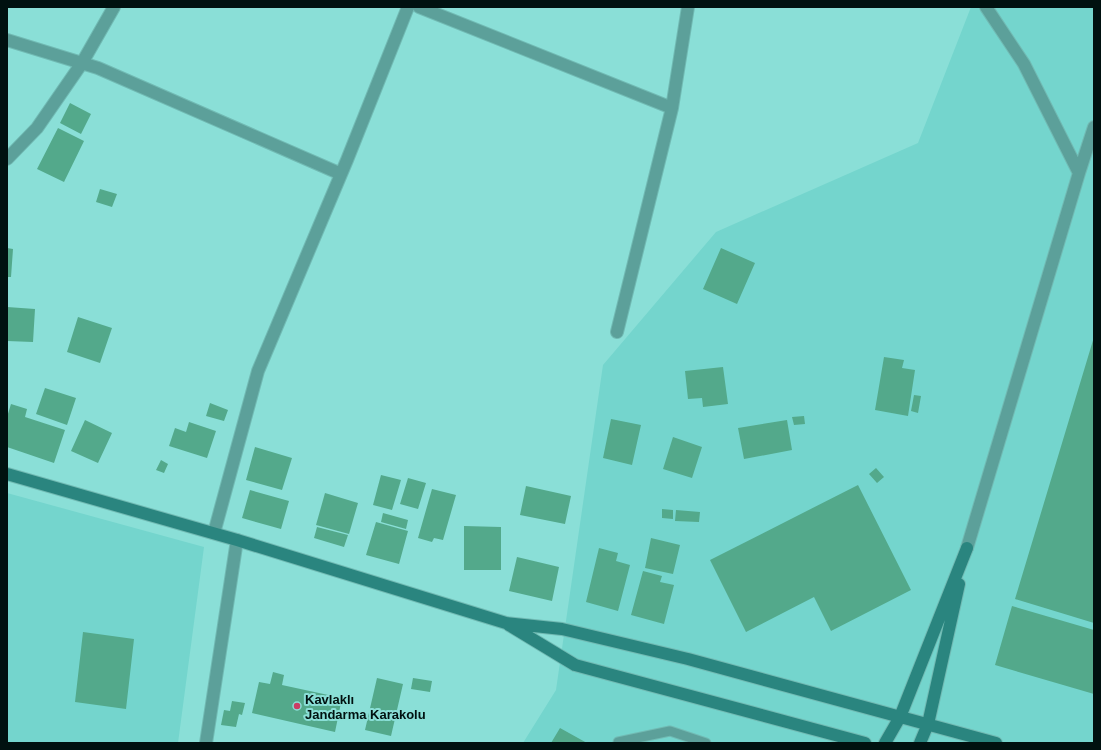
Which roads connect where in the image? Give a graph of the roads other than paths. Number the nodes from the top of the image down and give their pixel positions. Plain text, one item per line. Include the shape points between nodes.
1 (114, 7) edge
2 (408, 7) edge
3 (418, 7) edge
4 (688, 7) edge
5 (986, 7) edge
6 (7, 40) edge
7 (82, 63) junction
8 (672, 108) junction
9 (1094, 127) edge
10 (7, 159) edge
11 (1079, 173) junction
12 (341, 174) junction
13 (617, 332) dead end
14 (7, 474) edge
15 (214, 533) junction
16 (237, 540) junction
17 (967, 548) junction
18 (506, 623) junction
19 (900, 717) junction
20 (928, 724) junction
21 (618, 742) dead end
22 (206, 743) edge
23 (706, 743) edge
24 (865, 743) edge
25 (884, 743) edge
26 (920, 743) edge
27 (996, 743) edge

1 - 7 street
2 - 12 street
3 - 8 street
4 - 8 street
5 - 11 street via 1024,64
6 - 7 street
7 - 10 street via 37,128
7 - 12 street
8 - 13 street
9 - 11 street
11 - 17 street
12 - 15 street via 258,371
14 - 15 street
15 - 16 street
16 - 18 street
16 - 22 street
17 - 19 street
17 - 20 street
18 - 19 street via 562,629 681,657
18 - 24 street via 575,665
19 - 20 street
19 - 25 street
20 - 26 street
20 - 27 street
21 - 23 lane via 670,731

